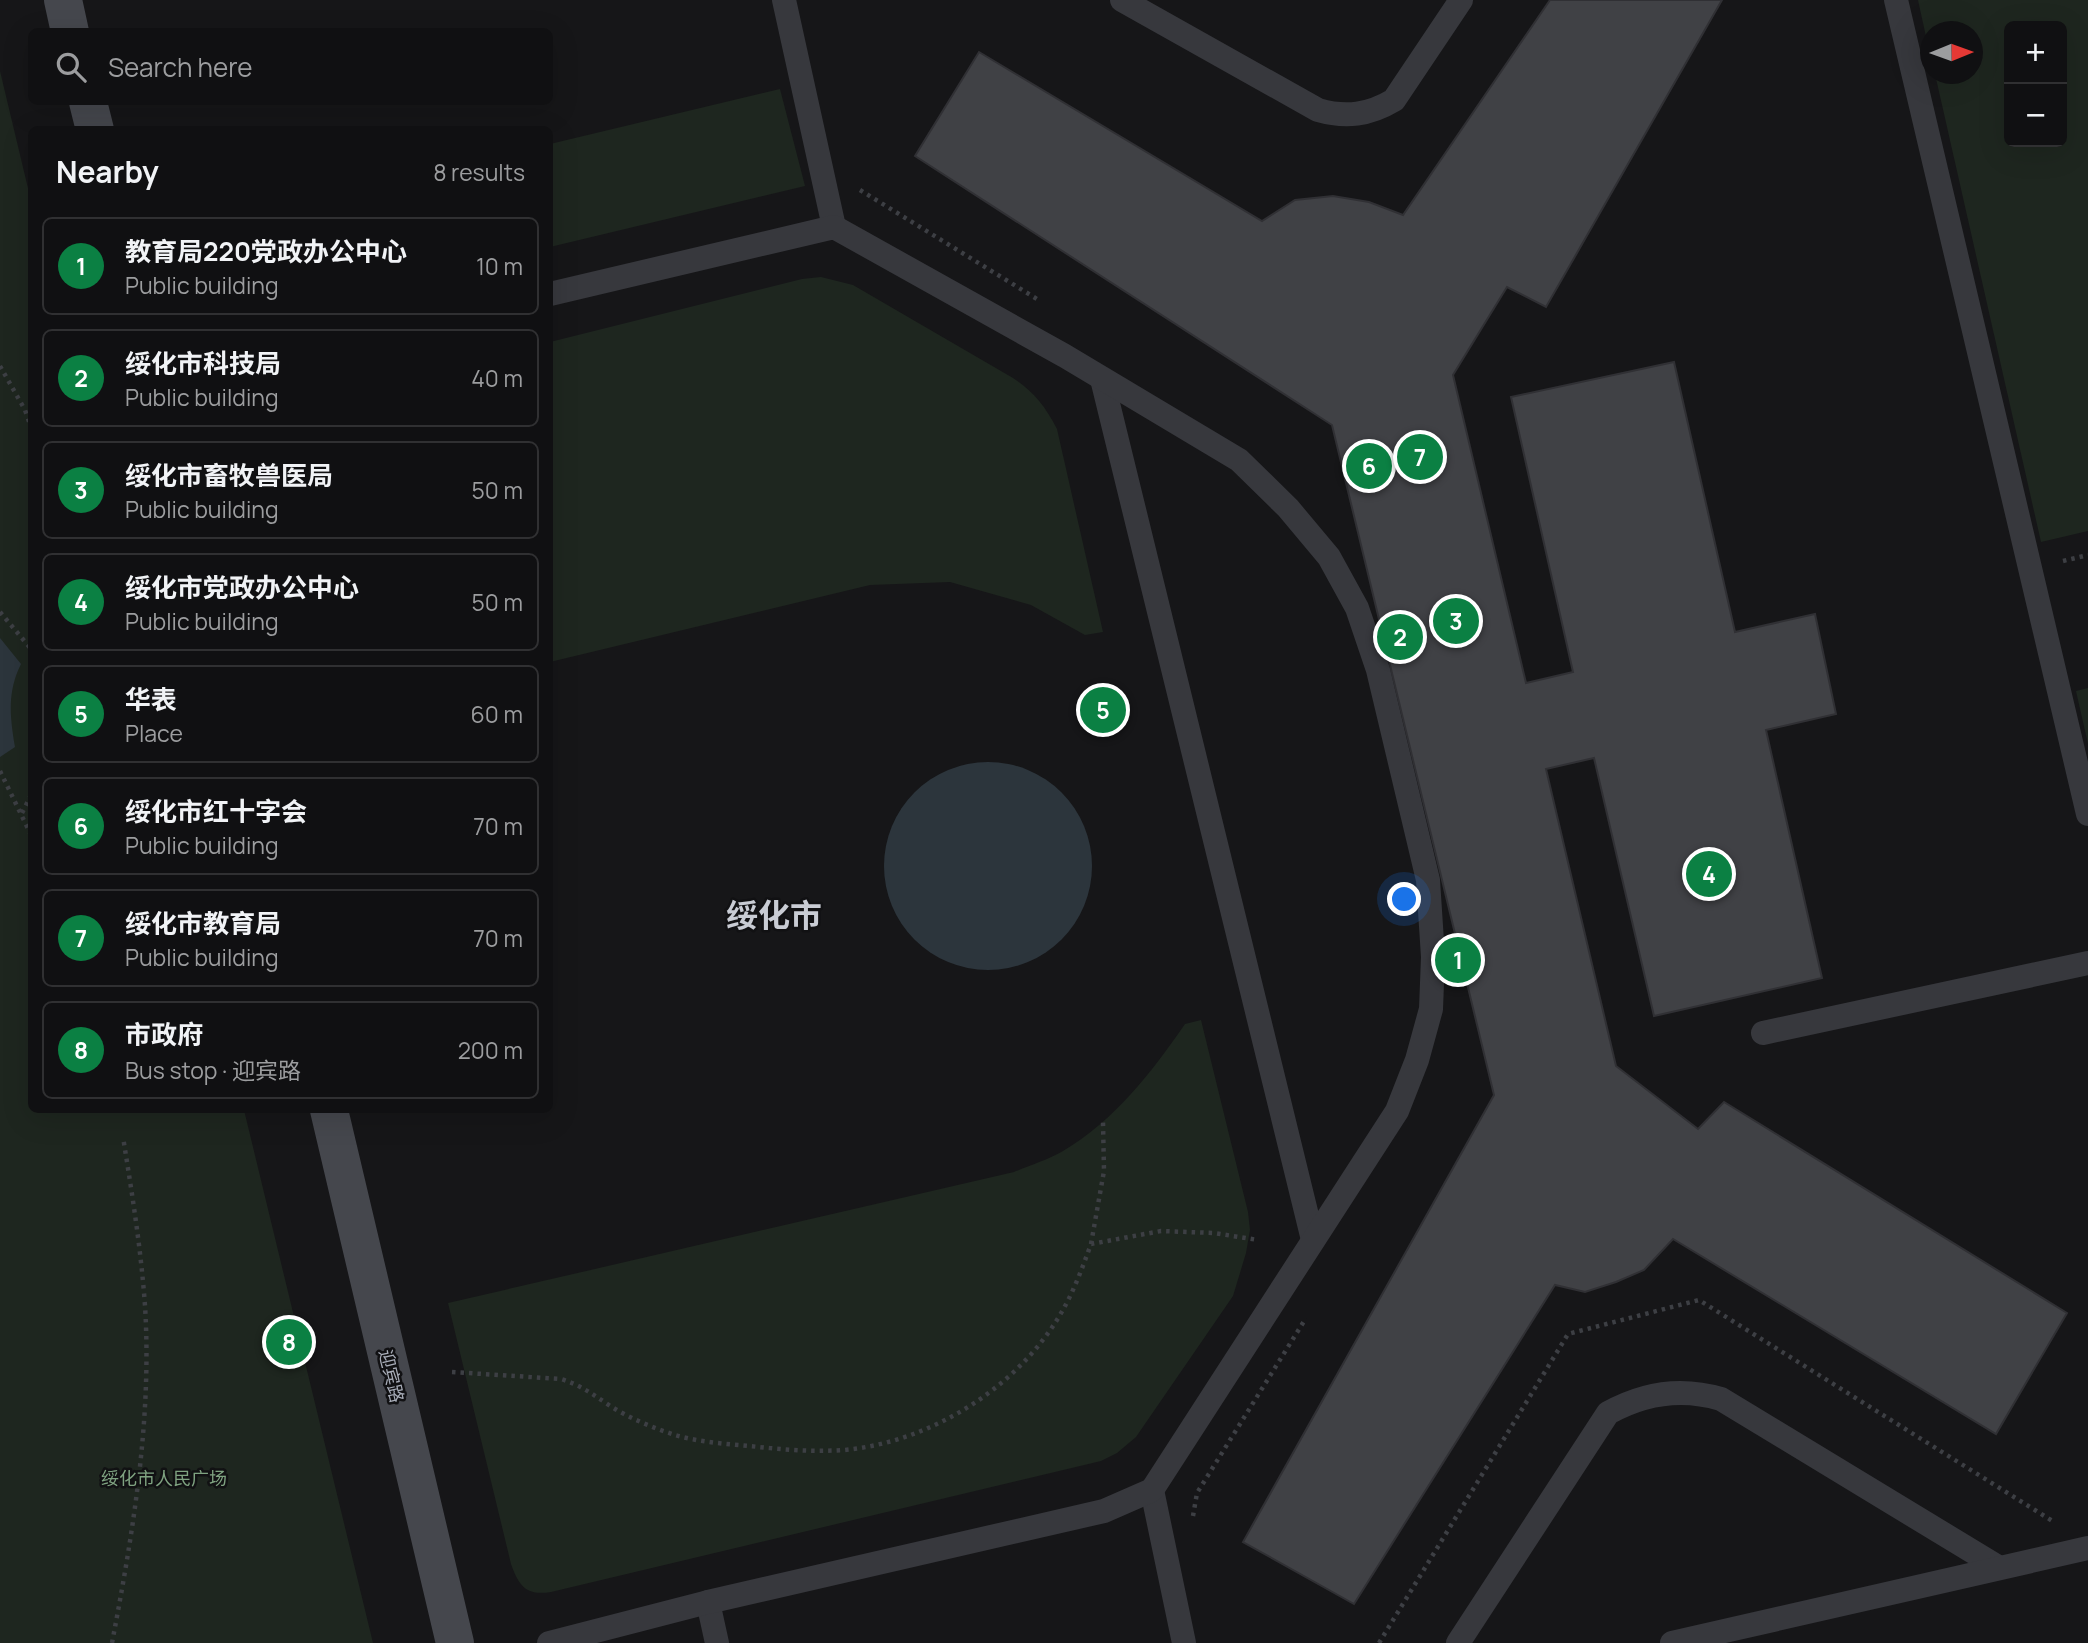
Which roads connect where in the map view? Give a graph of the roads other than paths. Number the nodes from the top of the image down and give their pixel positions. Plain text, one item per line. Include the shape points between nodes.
1 (63, 0) edge
2 (784, 0) edge
3 (1122, 0) edge
4 (1461, 0) edge
5 (1896, 0) edge
6 (70, 28) edge
7 (89, 105) edge
8 (94, 126) edge
9 (835, 227) junction
10 (553, 293) edge
11 (1101, 379) junction
12 (2088, 814) edge
13 (2088, 962) edge
14 (1763, 1033) dead end
15 (330, 1113) edge
16 (1313, 1240) junction
17 (1152, 1490) junction
18 (2088, 1548) edge
19 (1998, 1567) junction
20 (708, 1602) junction
21 (455, 1643) edge
22 (549, 1643) edge
23 (717, 1643) edge
24 (1184, 1643) edge
25 (1458, 1643) edge
26 (1671, 1643) edge

1 - 6 main road
2 - 9 lane
3 - 4 lane via 1318,110 1335,115 1377,110 1394,100
5 - 12 lane
7 - 8 main road
9 - 10 lane
9 - 11 lane
11 - 16 lane
11 - 16 lane via 1239,460 1288,508 1329,557 1357,608 1378,670 1428,880 1431,1009 1397,1111
13 - 14 lane
15 - 21 main road, 迎宾路
16 - 17 lane
17 - 20 lane via 1104,1511
17 - 24 lane
18 - 19 lane
19 - 25 lane via 1721,1399 1695,1391 1667,1393 1632,1400 1608,1413
19 - 26 lane
20 - 22 lane
20 - 23 lane

